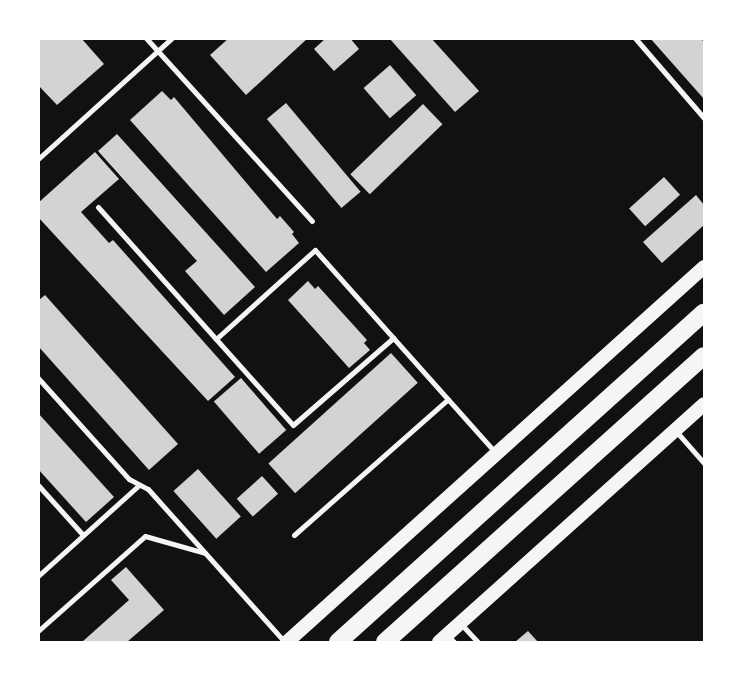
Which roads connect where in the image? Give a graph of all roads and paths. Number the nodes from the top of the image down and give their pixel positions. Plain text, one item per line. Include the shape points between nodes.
1 (146, 38) edge
2 (172, 38) edge
3 (635, 38) edge
4 (158, 51) junction
5 (705, 118) edge
6 (38, 159) edge
7 (98, 208) dead end
8 (312, 221) dead end
9 (705, 267) edge
10 (705, 313) edge
11 (393, 338) junction
12 (216, 339) junction
13 (705, 356) edge
14 (38, 378) edge
15 (448, 398) junction
16 (705, 404) edge
17 (675, 430) junction
18 (497, 454) junction
19 (705, 463) edge
20 (38, 485) edge
21 (139, 485) junction
22 (294, 535) dead end
23 (83, 536) junction
24 (205, 553) junction
25 (38, 576) edge
26 (460, 623) junction
27 (38, 631) edge
28 (447, 640) edge
29 (286, 642) edge
30 (338, 642) edge
31 (385, 642) edge
32 (478, 642) edge

1 - 4 lane
2 - 4 lane
3 - 5 lane
4 - 6 lane
4 - 8 lane
7 - 12 lane
9 - 18 main road
10 - 30 main road
11 - 12 lane via 293,425
11 - 12 lane via 315,250
11 - 15 lane
13 - 31 main road
14 - 21 lane via 129,480
15 - 18 lane
15 - 22 lane
16 - 17 main road
17 - 19 lane
17 - 26 main road
18 - 29 main road
20 - 23 lane
21 - 23 lane
21 - 24 lane
23 - 25 lane
24 - 27 lane via 145,536
24 - 29 lane
26 - 28 main road
26 - 32 lane

